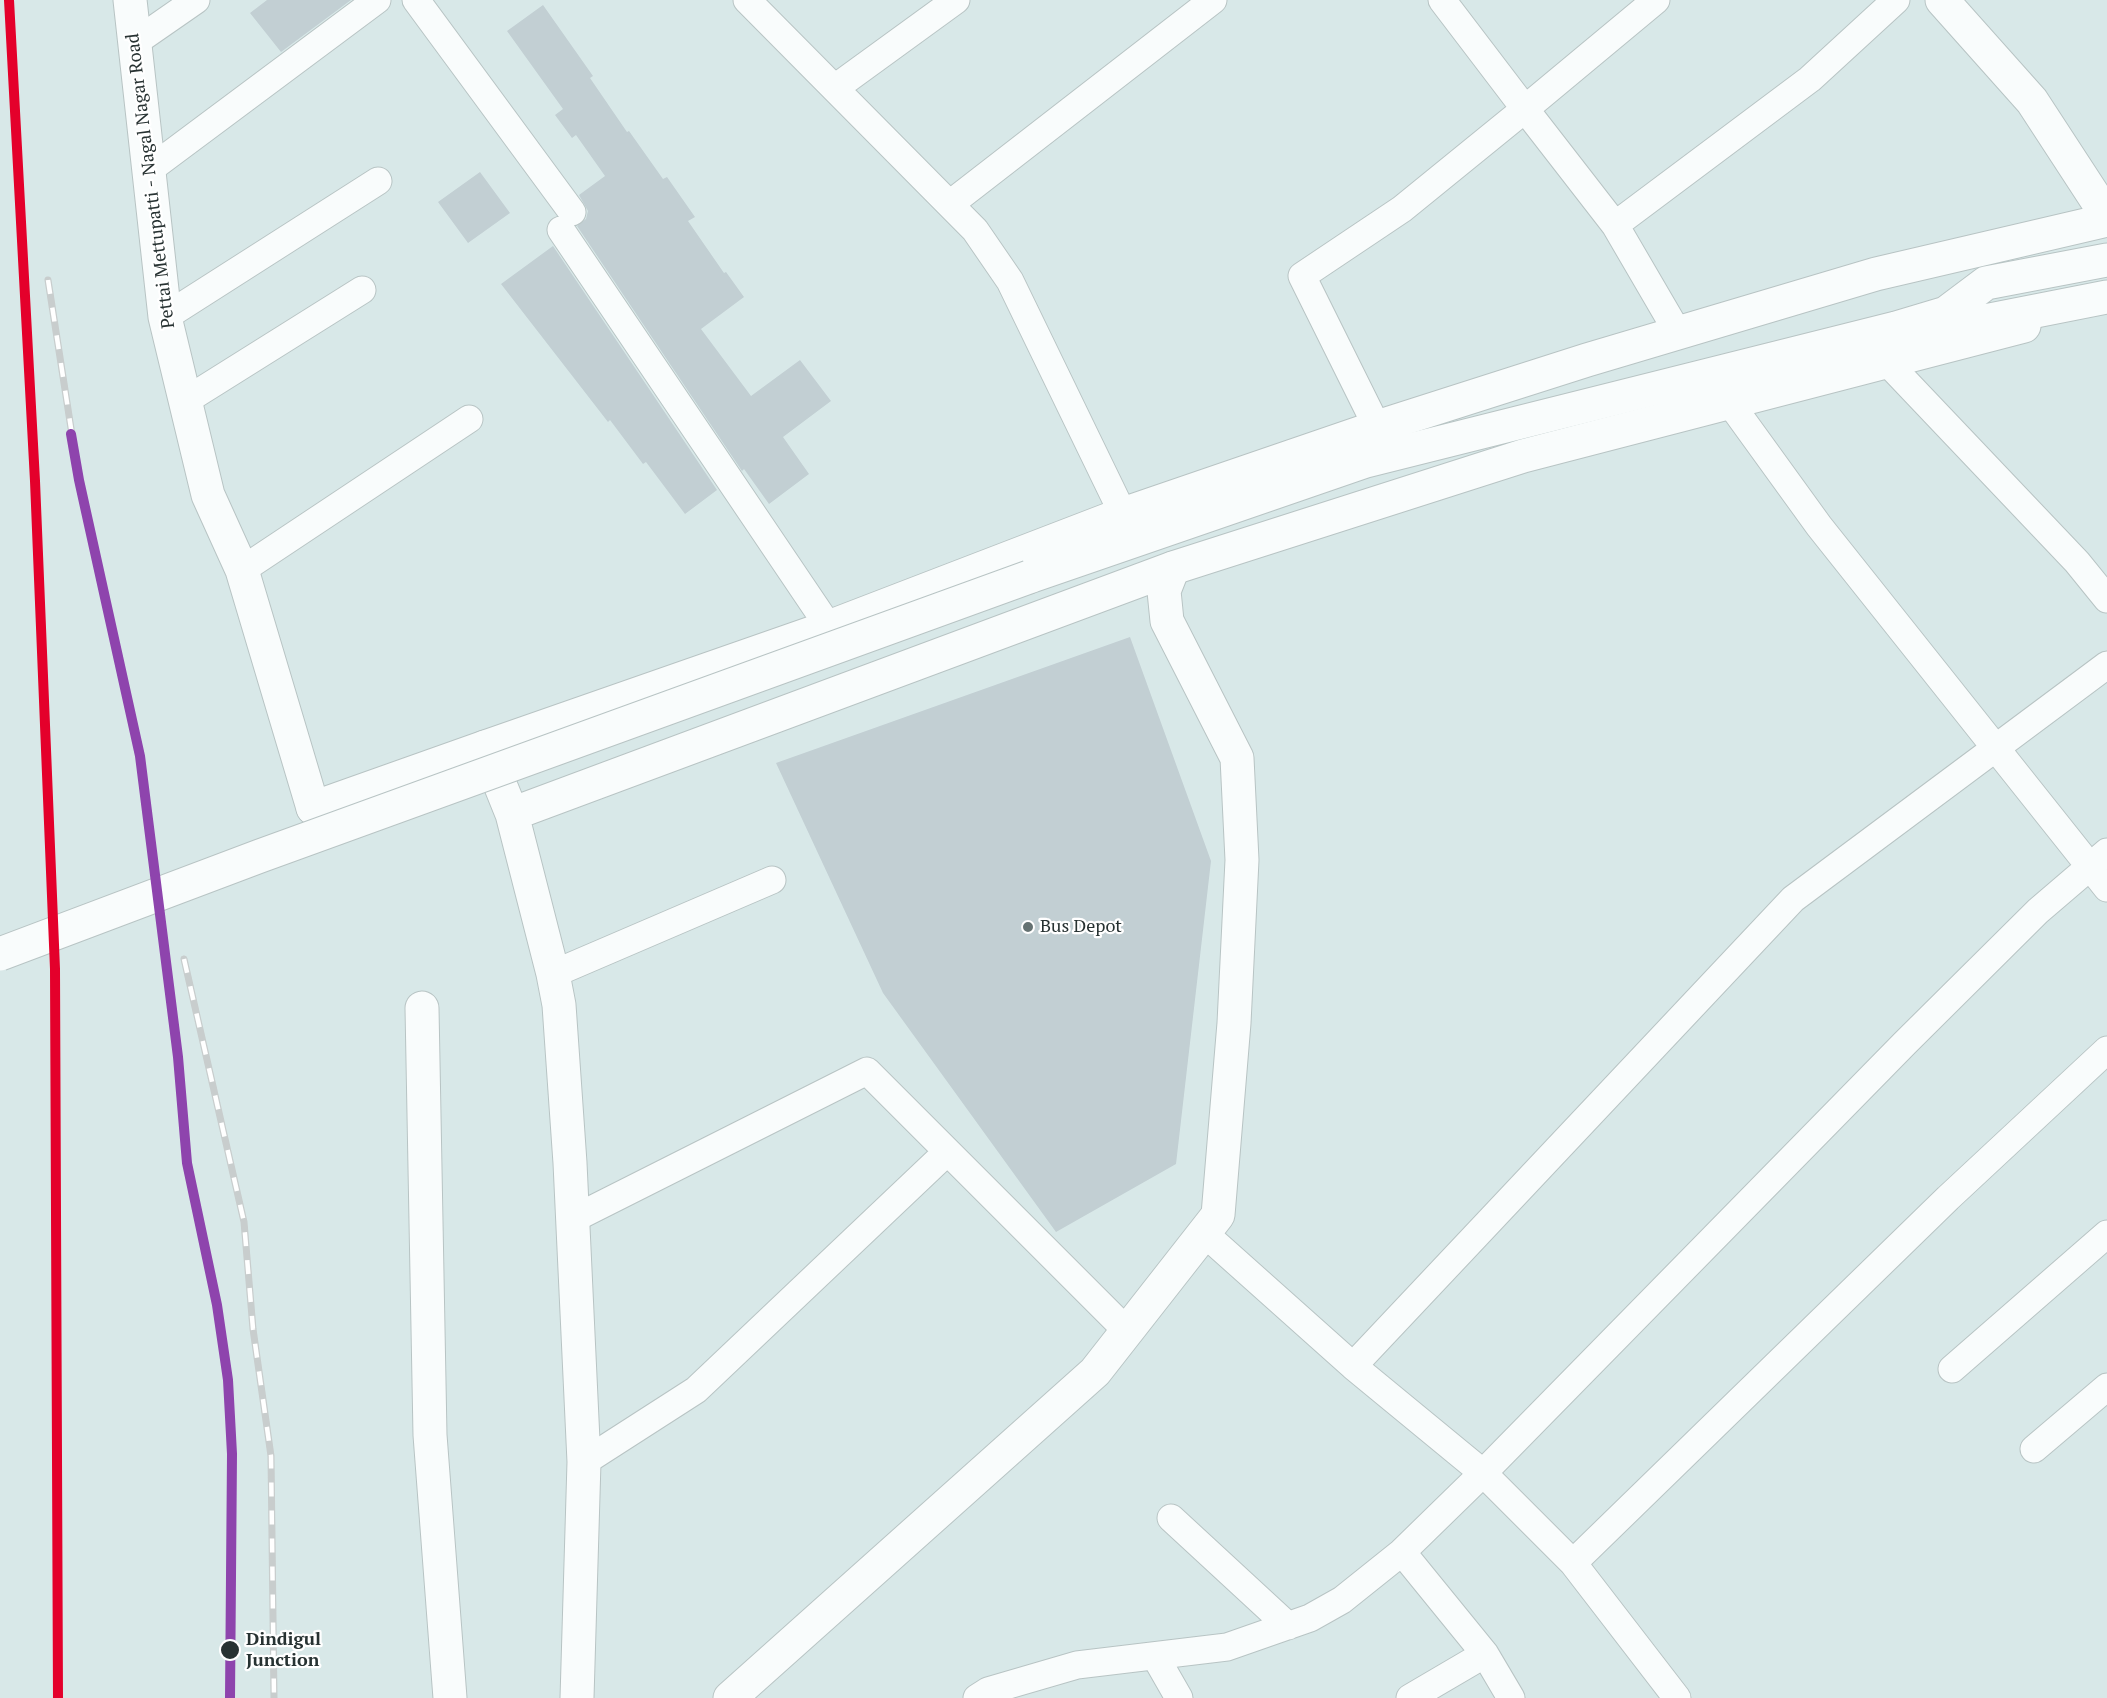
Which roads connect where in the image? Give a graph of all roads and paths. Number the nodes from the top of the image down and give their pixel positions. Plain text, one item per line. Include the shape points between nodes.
1 (130, 0) edge
2 (196, 0) edge
3 (377, 0) edge
4 (416, 0) edge
5 (747, 0) edge
6 (956, 0) edge
7 (1213, 0) edge
8 (1656, 0) edge
9 (1896, 0) edge
10 (1942, 0) edge
11 (1447, 2) edge
12 (134, 44) junction
13 (835, 88) junction
14 (1525, 109) junction
15 (149, 170) junction
16 (378, 181) dead end
17 (950, 204) junction
18 (2107, 216) edge
19 (2107, 220) edge
20 (1615, 225) junction
21 (2107, 260) edge
22 (362, 290) dead end
23 (2107, 297) edge
24 (2107, 308) edge
25 (1946, 313) junction
26 (165, 317) junction
27 (1678, 333) junction
28 (1886, 362) junction
29 (185, 401) junction
30 (1730, 403) junction
31 (469, 419) dead end
32 (1377, 427) junction
33 (1124, 514) junction
34 (1173, 568) junction
35 (242, 570) junction
36 (962, 576) junction
37 (2107, 599) edge
38 (830, 627) junction
39 (985, 638) junction
40 (2107, 665) edge
41 (485, 747) junction
42 (1996, 748) junction
43 (512, 814) junction
44 (2099, 859) edge
45 (772, 880) dead end
46 (2107, 888) edge
47 (0, 954) edge
48 (553, 974) junction
49 (422, 1008) dead end
50 (2107, 1050) edge
51 (947, 1152) junction
52 (573, 1219) junction
53 (1204, 1233) junction
54 (2107, 1234) edge
55 (1127, 1331) junction
56 (1353, 1366) junction
57 (1952, 1369) dead end
58 (2107, 1387) edge
59 (2034, 1449) dead end
60 (584, 1462) junction
61 (1483, 1473) junction
62 (1171, 1518) dead end
63 (1402, 1552) junction
64 (1573, 1563) junction
65 (1288, 1626) junction
66 (1485, 1654) junction
67 (1155, 1656) junction
68 (450, 1698) edge
69 (577, 1698) edge
70 (730, 1698) edge
71 (977, 1698) edge
72 (1179, 1698) edge
73 (1410, 1698) edge
74 (1511, 1698) edge
75 (1677, 1698) edge

1 - 12 main road, Pettai Mettupatti - Nagal Nagar Road
2 - 12 street
3 - 15 street
4 - 38 street via 567,221
5 - 13 street
6 - 13 street
7 - 17 street
8 - 14 street
9 - 20 street via 1810,79
10 - 18 main road via 2032,101
11 - 14 street
12 - 15 main road, Pettai Mettupatti - Nagal Nagar Road
13 - 17 street
14 - 20 street
14 - 32 street via 1402,209 1302,276
15 - 26 main road, Pettai Mettupatti - Nagal Nagar Road
16 - 26 street
17 - 33 street via 975,230 1010,281
19 - 27 main road via 1876,274
20 - 27 street
21 - 25 main road via 1986,283
22 - 29 street
23 - 25 main road via 1985,321
24 - 28 main road
25 - 47 main road, bridge via 1366,461 1029,577
26 - 29 main road, Pettai Mettupatti - Nagal Nagar Road
27 - 32 main road
28 - 30 main road
28 - 37 street via 2077,562
29 - 35 main road, Pettai Mettupatti - Nagal Nagar Road via 208,495
30 - 34 main road via 1523,456
30 - 42 street via 1818,526
31 - 35 street
32 - 33 main road
33 - 36 main road
34 - 39 main road
34 - 53 main road via 1164,591 1167,621 1237,758 1242,860 1234,1023 1218,1215
35 - 41 main road, Pettai Mettupatti - Nagal Nagar Road via 313,808
36 - 38 main road
36 - 39 main road
38 - 41 main road
39 - 43 main road
40 - 42 street
41 - 43 main road
42 - 44 street
42 - 56 street via 1794,899
43 - 48 main road
44 - 46 street
44 - 61 street via 2038,911 1913,1035
45 - 48 street
48 - 52 main road via 560,1005
49 - 68 main road via 430,1436
50 - 64 street via 1948,1198
51 - 52 street via 867,1071
51 - 55 street
51 - 60 street via 696,1390
52 - 60 main road
53 - 55 main road
53 - 56 street
54 - 57 street
55 - 70 main road via 1095,1372
56 - 61 street
58 - 59 street
60 - 69 main road
61 - 63 street
61 - 64 street
62 - 65 street
63 - 65 street via 1342,1600
63 - 66 street
64 - 75 street
65 - 67 street via 1227,1647
66 - 73 street
66 - 74 street
67 - 71 street via 1077,1665 988,1691
67 - 72 street

